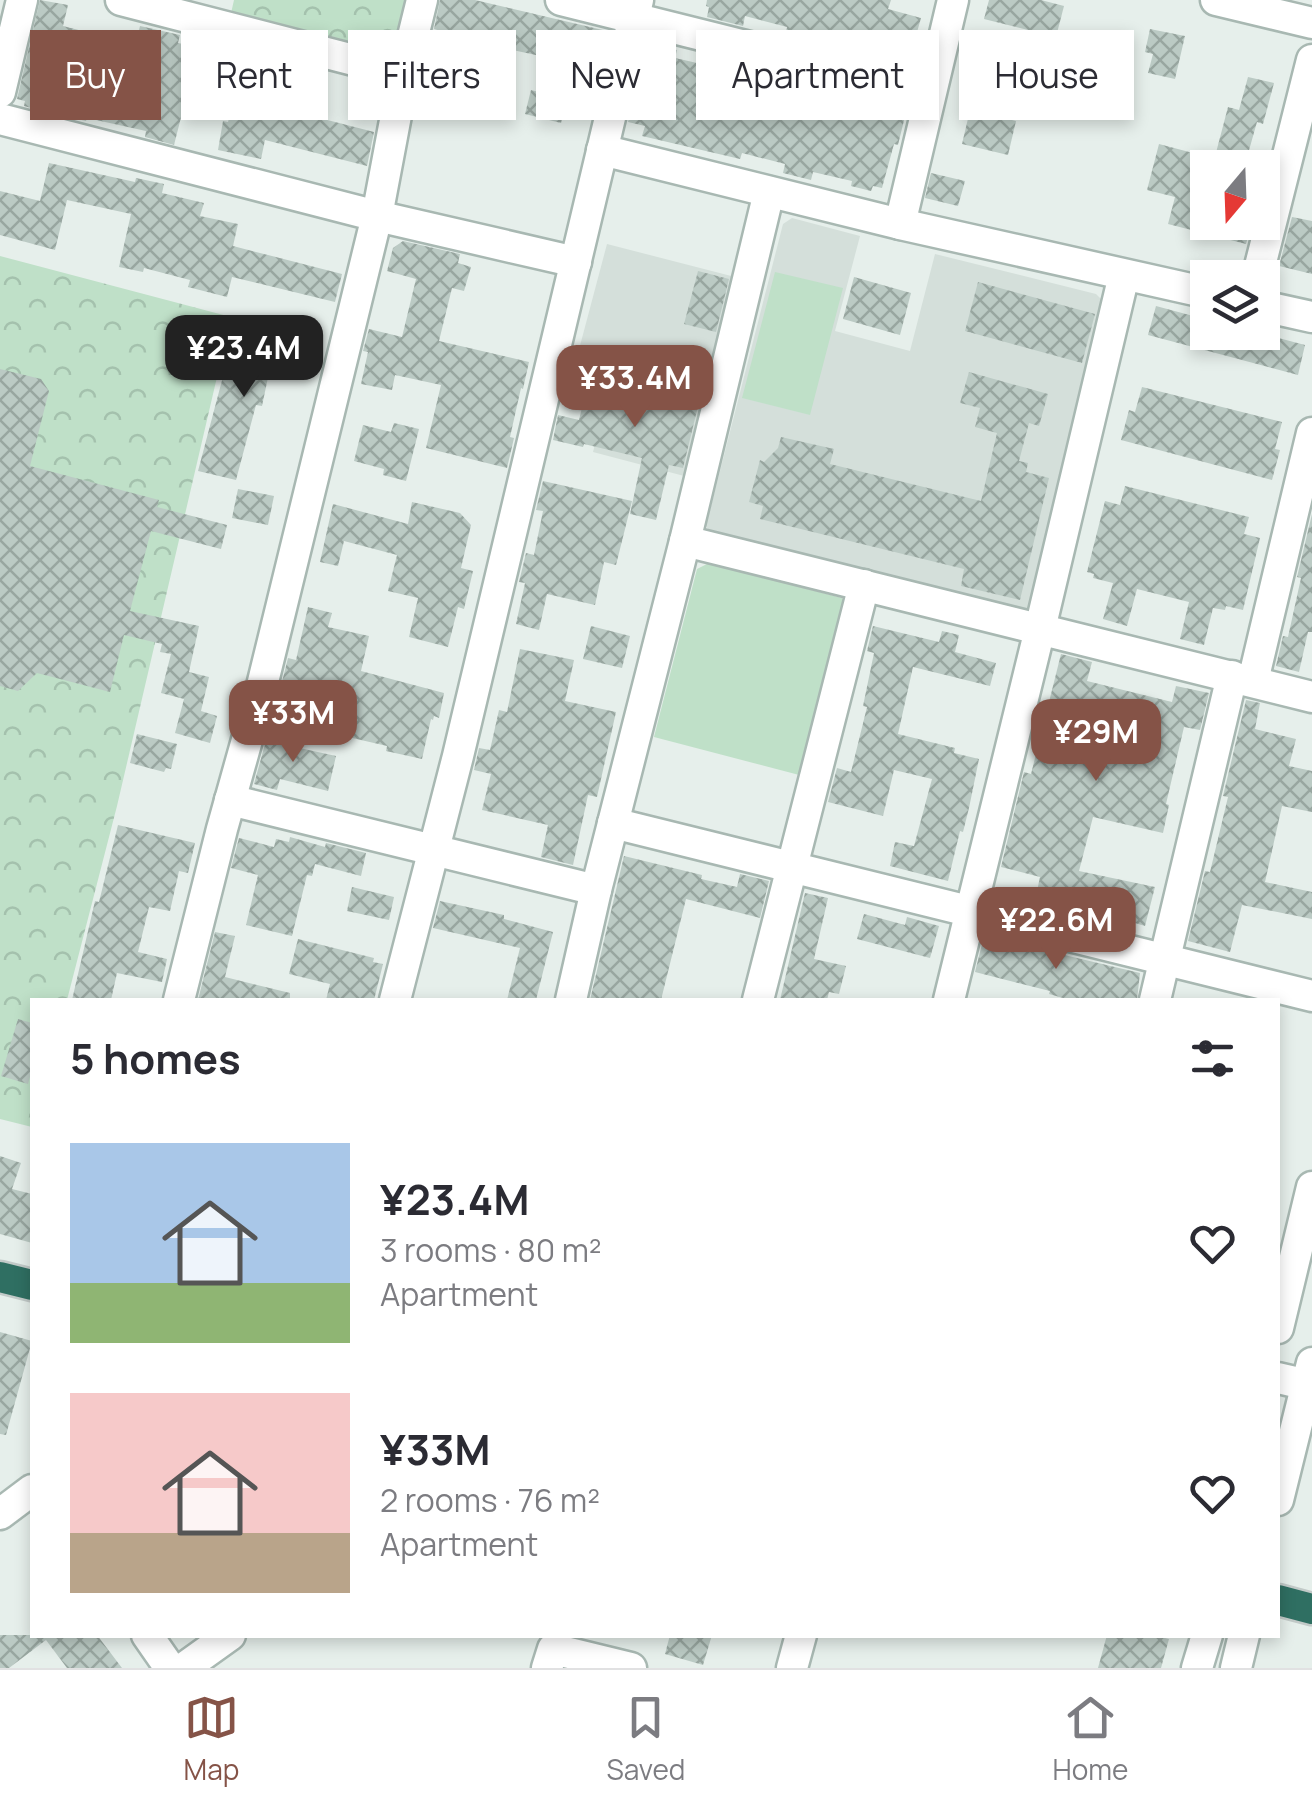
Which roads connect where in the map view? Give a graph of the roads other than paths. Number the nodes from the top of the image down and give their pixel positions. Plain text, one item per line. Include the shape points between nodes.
1 (22, 0) edge
2 (121, 0) edge
3 (422, 0) edge
4 (561, 0) edge
5 (953, 0) edge
6 (1216, 0) edge
7 (636, 9) edge
8 (214, 12) edge
9 (1312, 24) edge
10 (415, 30) edge
11 (710, 30) edge
12 (348, 55) edge
13 (939, 56) edge
14 (1312, 60) edge
15 (0, 92) edge
16 (0, 119) edge
17 (395, 120) edge
18 (924, 120) edge
19 (602, 150) junction
20 (769, 192) junction
21 (376, 216) junction
22 (900, 224) junction
23 (1262, 260) edge
24 (576, 262) junction
25 (1124, 275) junction
26 (1190, 290) edge
27 (1280, 310) edge
28 (1312, 316) edge
29 (1312, 432) edge
30 (685, 541) junction
31 (864, 585) junction
32 (1040, 629) junction
33 (1243, 679) junction
34 (1312, 697) edge
35 (230, 800) junction
36 (613, 823) junction
37 (432, 850) junction
38 (792, 869) junction
39 (596, 890) junction
40 (970, 910) junction
41 (1165, 959) junction
42 (1312, 996) edge
43 (180, 998) edge
44 (395, 998) edge
45 (571, 998) edge
46 (759, 998) edge
47 (948, 998) edge
48 (1156, 998) edge
49 (1312, 1187) edge
50 (0, 1277) edge
51 (30, 1284) edge
52 (1280, 1320) edge
53 (1302, 1378) edge
54 (1280, 1490) edge
55 (30, 1492) edge
56 (0, 1514) edge
57 (1280, 1601) edge
58 (1312, 1609) edge
59 (149, 1638) edge
60 (226, 1638) edge
61 (800, 1638) edge
62 (1205, 1638) edge
63 (1243, 1638) edge
64 (543, 1651) edge
65 (170, 1668) edge
66 (184, 1668) edge
67 (631, 1668) edge
68 (792, 1668) edge
69 (1198, 1668) edge
70 (1236, 1668) edge

1 - 15 street
2 - 8 street
3 - 10 street
4 - 7 street
5 - 13 street
6 - 9 street
7 - 11 street
7 - 19 street
8 - 12 street
14 - 23 street
16 - 21 street
17 - 21 street
18 - 22 street
19 - 20 street
19 - 24 street
20 - 22 street
20 - 30 street
21 - 24 street
21 - 35 street
22 - 25 street
24 - 37 street
25 - 26 street
25 - 32 street
27 - 28 street
29 - 33 street
30 - 31 street
30 - 36 street
31 - 32 street
31 - 38 street
32 - 33 street
32 - 40 street
33 - 34 street
33 - 41 street
35 - 37 street
35 - 43 street
36 - 38 street
36 - 39 street
37 - 39 street
37 - 44 street
38 - 40 street
38 - 46 street
39 - 45 street
40 - 41 street
40 - 47 street
41 - 42 street
41 - 48 street
49 - 52 street
50 - 51 highway
53 - 54 street
55 - 56 street
57 - 58 highway
59 - 65 street
60 - 66 street
61 - 68 street
62 - 69 street
63 - 70 street
64 - 67 street

